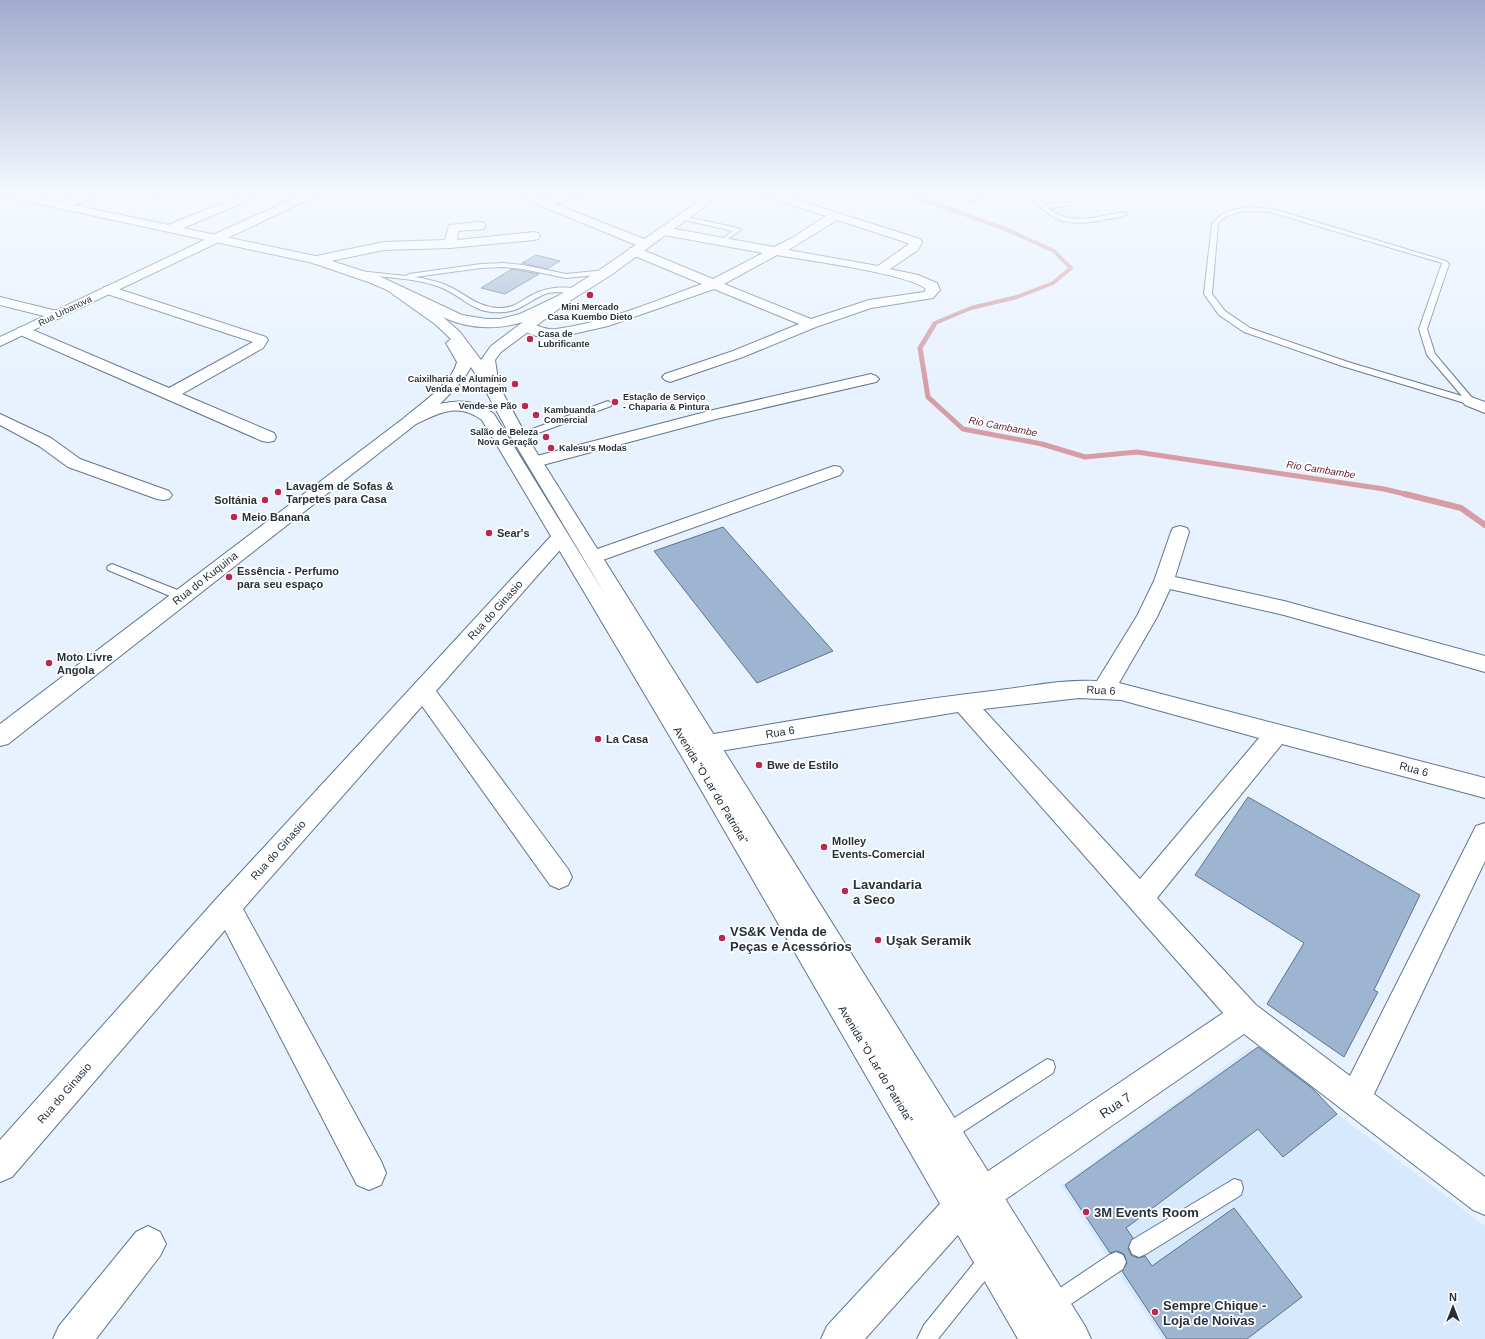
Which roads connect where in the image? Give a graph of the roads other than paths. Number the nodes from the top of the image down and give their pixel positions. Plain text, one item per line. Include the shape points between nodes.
1 (181, 255) edge
2 (296, 255) edge
3 (338, 255) edge
4 (629, 255) edge
5 (655, 255) edge
6 (768, 255) edge
7 (801, 255) edge
8 (901, 255) edge
9 (1212, 255) edge
10 (1422, 255) edge
11 (316, 260) junction
12 (880, 270) junction
13 (606, 272) junction
14 (392, 282) junction
15 (714, 284) junction
16 (109, 290) junction
17 (577, 291) junction
18 (563, 299) junction
19 (0, 301) edge
20 (56, 315) junction
21 (440, 321) junction
22 (811, 324) junction
23 (526, 327) junction
24 (24, 331) junction
25 (0, 342) edge
26 (670, 377) dead end
27 (871, 379) dead end
28 (491, 386) junction
29 (170, 394) junction
30 (608, 404) dead end
31 (1478, 405) edge
32 (0, 419) edge
33 (410, 420) junction
34 (268, 437) dead end
35 (519, 437) junction
36 (535, 462) junction
37 (834, 471) dead end
38 (163, 495) dead end
39 (1180, 532) dead end
40 (560, 538) junction
41 (593, 557) junction
42 (112, 568) dead end
43 (1164, 581) junction
44 (181, 596) junction
45 (1485, 664) edge
46 (1104, 689) junction
47 (423, 690) junction
48 (963, 702) junction
49 (1277, 733) junction
50 (0, 737) edge
51 (708, 744) junction
52 (1485, 788) edge
53 (1485, 834) edge
54 (559, 877) dead end
55 (1140, 899) junction
56 (227, 907) junction
57 (1245, 1016) junction
58 (1047, 1067) dead end
59 (1355, 1099) junction
60 (946, 1133) junction
61 (0, 1165) edge
62 (370, 1173) dead end
63 (1234, 1188) dead end
64 (1485, 1198) edge
65 (972, 1200) junction
66 (148, 1244) dead end
67 (1139, 1247) dead end
68 (991, 1257) junction
69 (1116, 1262) dead end
70 (1052, 1306) junction
71 (72, 1339) edge
72 (840, 1339) edge
73 (927, 1339) edge
74 (1039, 1339) edge
75 (1072, 1339) edge

1 - 16 street, Rua Urbanova
2 - 11 street, Avenida "O Lar do Patriota"
3 - 11 street
4 - 13 street
5 - 15 street
6 - 15 street
7 - 12 street
8 - 12 street
9 - 31 lane via 1208,294 1222,313 1247,330 1345,364
10 - 31 lane via 1446,264 1423,329 1424,338 1431,355
11 - 14 street, Avenida "O Lar do Patriota"
12 - 22 street via 924,282 932,286 933,290 928,295 869,304
13 - 14 lane via 566,276 523,267 481,266 409,276
13 - 17 street
14 - 17 lane via 441,286 459,294 473,306 492,310 509,310 521,306 533,297 557,289
14 - 18 street, Avenida "O Lar do Patriota" via 457,318 478,322 523,319
14 - 21 street, Avenida "O Lar do Patriota"
15 - 22 street
15 - 23 street via 603,323 555,334 541,333
16 - 20 street, Rua Urbanova
16 - 29 street via 261,340 258,345
17 - 18 street
18 - 23 street
19 - 20 street
20 - 24 street, Rua Urbanova
21 - 28 street, Avenida "O Lar do Patriota" via 467,350
21 - 33 street, Avenida "O Lar do Patriota" via 464,362 463,368 453,383
22 - 26 street via 738,354
23 - 28 street via 496,349 488,360
24 - 25 street, Rua Urbanova
24 - 29 street
27 - 36 street via 713,415
28 - 35 street, Avenida "O Lar do Patriota"
29 - 34 street
30 - 35 lane
32 - 38 street via 45,442 74,463
33 - 40 street, Avenida "O Lar do Patriota" via 454,405 470,406 484,413
33 - 44 street, Rua do Kuquina
35 - 36 street, Avenida "O Lar do Patriota"
36 - 41 street, Avenida "O Lar do Patriota"
37 - 41 street
39 - 43 street
40 - 47 street, Rua do Ginasio
40 - 65 street, Avenida "O Lar do Patriota"
41 - 51 street, Avenida "O Lar do Patriota"
42 - 44 lane
43 - 45 street via 1284,608
43 - 46 street via 1147,617
44 - 50 street, Rua do Kuquina
46 - 48 street, Rua 6 via 1081,689
46 - 49 street, Rua 6
47 - 54 street
47 - 56 street, Rua do Ginasio
48 - 51 street, Rua 6
48 - 55 street
49 - 52 street, Rua 6
49 - 55 street
51 - 60 street, Avenida "O Lar do Patriota"
53 - 59 street
55 - 57 street
56 - 61 street, Rua do Ginasio
56 - 62 street
57 - 59 street
57 - 65 street, Rua 7
58 - 60 lane
59 - 64 street
60 - 65 street, Avenida "O Lar do Patriota"
63 - 67 lane
65 - 68 street, Avenida "O Lar do Patriota"
65 - 70 street, Avenida "O Lar do Patriota"
65 - 72 street, Rua 7
66 - 71 street
68 - 73 lane
68 - 74 street, Avenida "O Lar do Patriota"
69 - 70 lane
70 - 75 street, Avenida "O Lar do Patriota"

